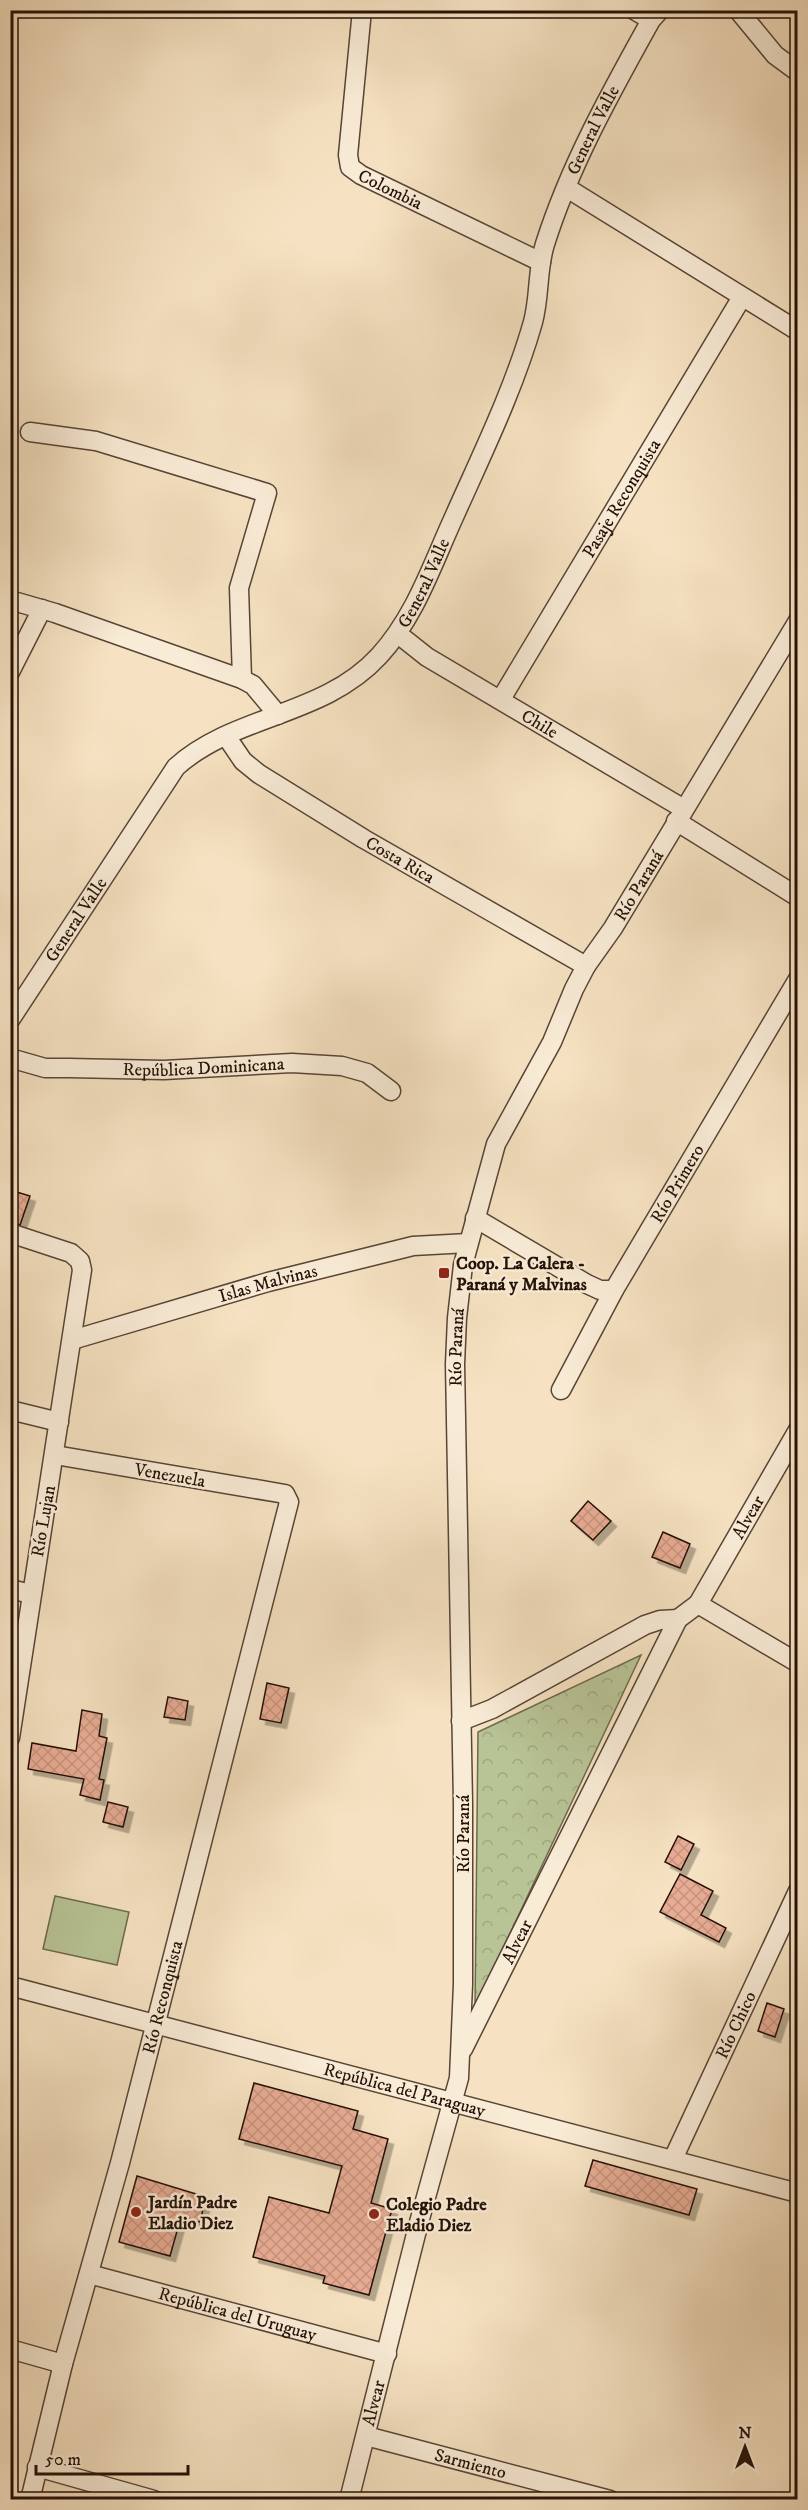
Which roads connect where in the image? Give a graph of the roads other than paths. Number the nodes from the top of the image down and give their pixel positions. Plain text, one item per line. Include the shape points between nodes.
1 (362, 10) edge
2 (634, 10) edge
3 (738, 10) edge
4 (656, 15) edge
5 (798, 72) edge
6 (567, 188) junction
7 (541, 262) junction
8 (742, 297) junction
9 (798, 331) edge
10 (30, 432) dead end
11 (10, 600) edge
12 (42, 609) junction
13 (798, 621) edge
14 (398, 634) junction
15 (10, 672) edge
16 (242, 679) junction
17 (501, 699) junction
18 (278, 715) junction
19 (226, 736) junction
20 (680, 815) junction
21 (798, 897) edge
22 (586, 966) junction
23 (798, 979) edge
24 (10, 1020) edge
25 (10, 1058) edge
26 (391, 1091) dead end
27 (475, 1218) junction
28 (10, 1233) edge
29 (468, 1243) junction
30 (614, 1290) junction
31 (72, 1340) junction
32 (561, 1390) dead end
33 (10, 1410) edge
34 (59, 1422) junction
35 (798, 1430) edge
36 (55, 1455) junction
37 (285, 1494) joint
38 (10, 1589) edge
39 (31, 1594) junction
40 (698, 1604) junction
41 (678, 1619) junction
42 (798, 1663) edge
43 (460, 1721) junction
44 (10, 1738) edge
45 (798, 1891) edge
46 (10, 1986) edge
47 (156, 2025) junction
48 (461, 2054) junction
49 (453, 2103) junction
50 (673, 2158) junction
51 (798, 2193) edge
52 (89, 2274) junction
53 (10, 2349) edge
54 (387, 2354) junction
55 (63, 2364) junction
56 (366, 2436) junction
57 (37, 2467) junction
58 (30, 2499) edge
59 (154, 2499) edge
60 (349, 2499) edge
61 (610, 2499) edge

1 - 7 street, Colombia via 348,155 351,167
2 - 4 street
3 - 5 street via 775,55
4 - 6 street, General Valle via 606,102
6 - 7 street, General Valle
6 - 8 street
7 - 14 street, General Valle via 539,296 521,359 488,442
8 - 9 street
8 - 17 street, Pasaje Reconquista
10 - 16 street via 96,441 267,493 239,588
11 - 12 street
12 - 15 street
12 - 16 street
13 - 20 street, Río Paraná
14 - 17 street, Chile via 427,657
14 - 18 street, General Valle via 355,679 326,697
16 - 18 street
17 - 20 street, Chile
18 - 19 street, General Valle
19 - 22 street, Costa Rica via 243,761 259,774
19 - 24 street, General Valle via 176,767
20 - 21 street, Chile
20 - 22 street, Río Paraná
22 - 27 street, Río Paraná via 548,1049 496,1144
23 - 30 street, Río Primero
25 - 26 street, República Dominicana via 45,1068 342,1066 367,1073
27 - 29 street, Río Paraná
27 - 30 street via 587,1284 600,1290
28 - 31 street, Río Lujan via 71,1253 80,1261
29 - 31 street, Islas Malvinas via 413,1246 268,1282
29 - 43 street, Río Paraná via 455,1364
30 - 32 street, Río Primero
31 - 34 street, Río Lujan
33 - 34 street
34 - 36 street, Río Lujan
35 - 40 street, Alvear
36 - 37 street, Venezuela
36 - 39 street, Río Lujan
37 - 47 street, Río Reconquista via 289,1502
38 - 39 street
39 - 44 street, Río Lujan
40 - 41 street, Alvear
40 - 42 street
41 - 43 street via 645,1625 492,1709
41 - 48 street, Alvear
43 - 48 street, Río Paraná
45 - 50 street, Río Chico
46 - 47 street, República del Paraguay
47 - 49 street, República del Paraguay
47 - 52 street, Río Reconquista
48 - 49 street, Alvear
49 - 50 street, República del Paraguay
49 - 54 street, Alvear
50 - 51 street, República del Paraguay
52 - 54 street, República del Uruguay
52 - 55 street, Río Reconquista
53 - 55 street
54 - 56 street, Alvear
55 - 57 street, Río Reconquista
56 - 60 street, Alvear
56 - 61 street, Sarmiento
57 - 58 street, Río Reconquista
57 - 59 street

